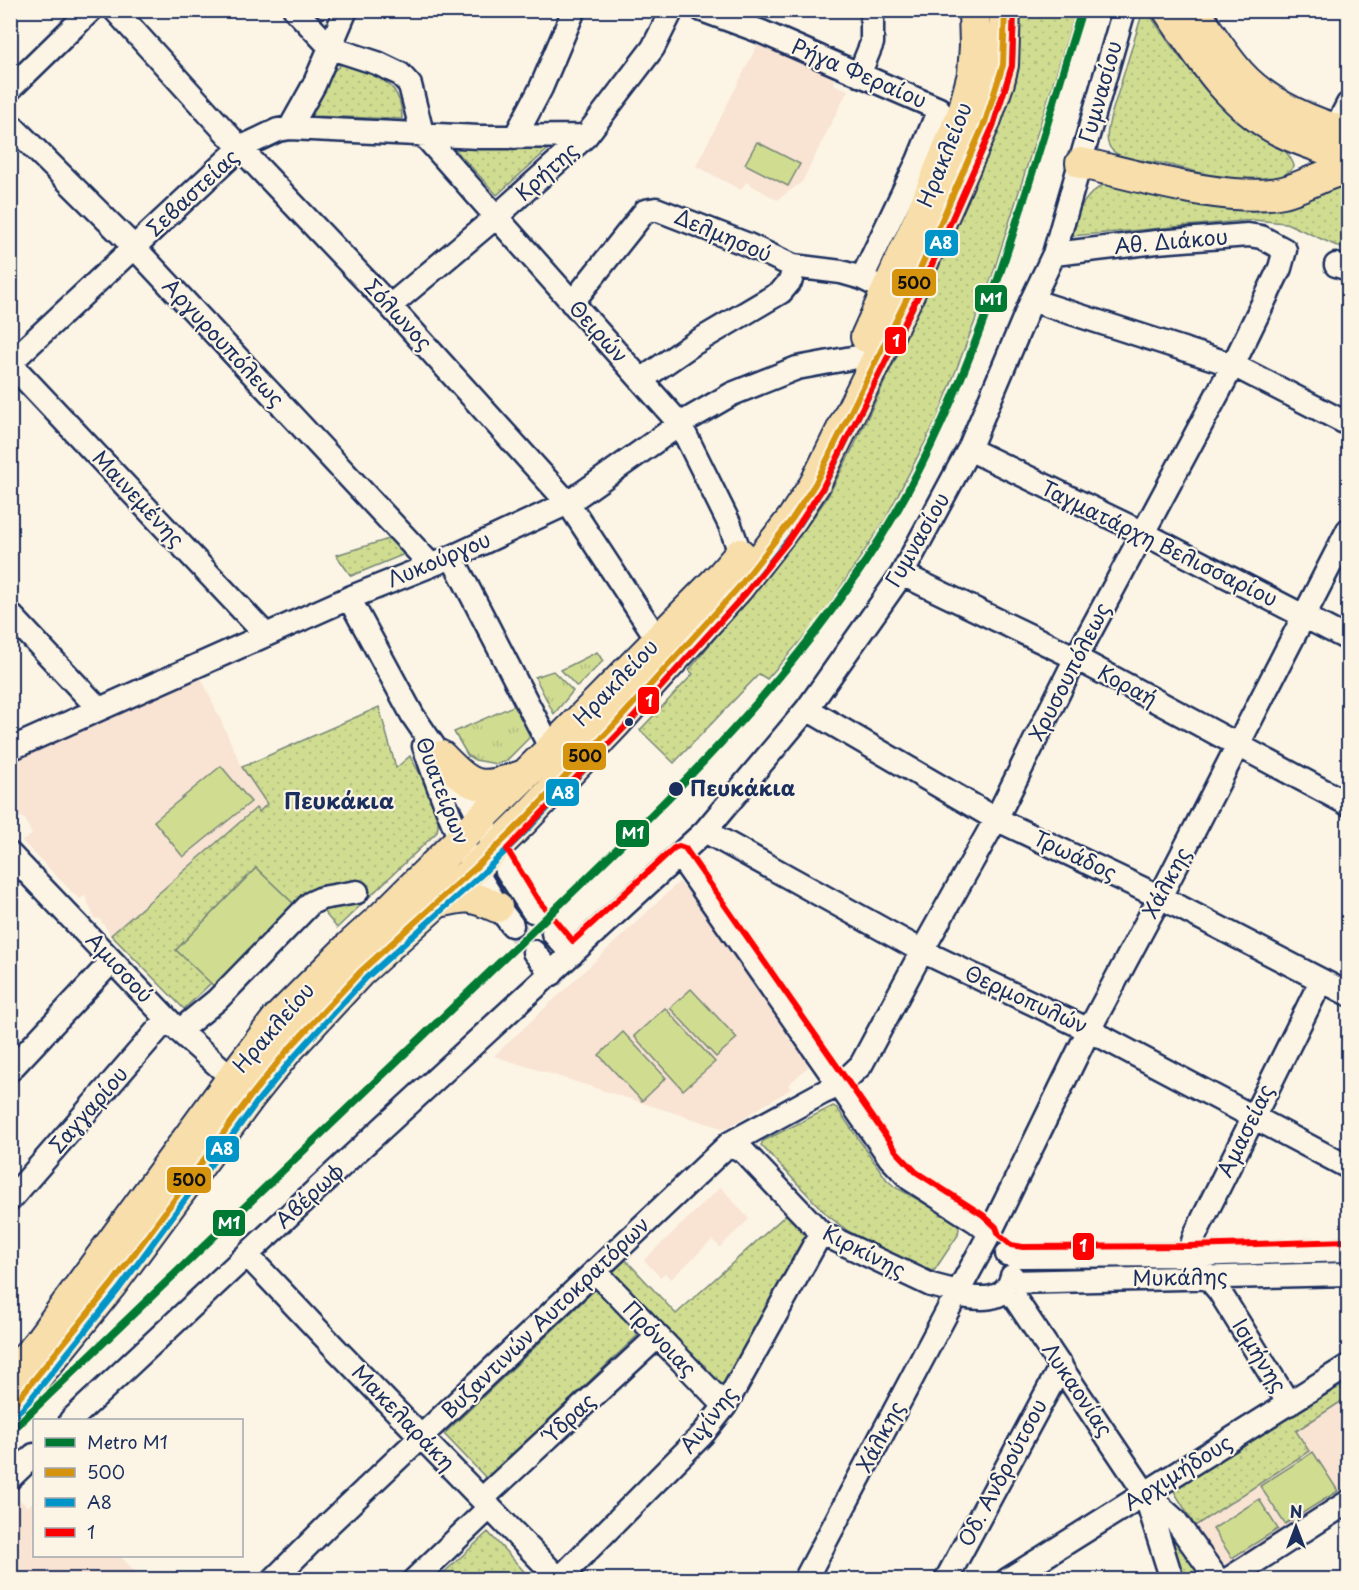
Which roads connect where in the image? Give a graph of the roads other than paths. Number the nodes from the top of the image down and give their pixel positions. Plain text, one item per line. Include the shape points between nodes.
1 (91, 10) edge
2 (114, 10) edge
3 (295, 10) edge
4 (346, 10) edge
5 (574, 10) edge
6 (672, 10) edge
7 (702, 10) edge
8 (872, 10) edge
9 (974, 10) edge
10 (1005, 10) edge
11 (1124, 10) edge
12 (1168, 10) edge
13 (1194, 10) edge
14 (742, 17) edge
15 (331, 48) junction
16 (860, 75) junction
17 (10, 89) edge
18 (1344, 122) edge
19 (10, 124) edge
20 (290, 128) junction
21 (1279, 130) junction
22 (422, 133) junction
23 (586, 136) junction
24 (514, 137) junction
25 (240, 148) junction
26 (1348, 157) edge
27 (1081, 163) junction
28 (1348, 169) edge
29 (1301, 186) junction
30 (496, 218) junction
31 (134, 247) junction
32 (1285, 250) joint
33 (1054, 254) junction
34 (793, 266) junction
35 (887, 287) junction
36 (1031, 302) junction
37 (572, 303) junction
38 (390, 306) junction
39 (857, 357) junction
40 (10, 363) edge
41 (1233, 365) junction
42 (641, 380) junction
43 (680, 424) junction
44 (1348, 424) edge
45 (969, 449) junction
46 (568, 503) junction
47 (1348, 530) edge
48 (1143, 533) junction
49 (740, 553) junction
50 (452, 557) junction
51 (430, 565) junction
52 (902, 574) junction
53 (349, 598) junction
54 (10, 614) edge
55 (1304, 616) junction
56 (266, 635) junction
57 (1348, 639) edge
58 (658, 640) junction
59 (1076, 658) junction
60 (99, 709) junction
61 (807, 709) junction
62 (413, 716) junction
63 (1239, 745) junction
64 (10, 749) edge
65 (551, 749) junction
66 (441, 756) junction
67 (525, 775) junction
68 (1348, 804) edge
69 (480, 819) junction
70 (996, 819) junction
71 (705, 831) junction
72 (459, 840) junction
73 (496, 847) junction
74 (680, 855) junction
75 (11, 857) edge
76 (475, 868) junction
77 (357, 892) dead end
78 (1160, 897) junction
79 (435, 903) junction
80 (533, 911) tunnel mouth
81 (505, 916) joint
82 (553, 933) tunnel mouth
83 (922, 951) junction
84 (534, 952) tunnel mouth
85 (572, 954) junction
86 (112, 961) junction
87 (552, 974) junction
88 (1321, 981) junction
89 (1348, 994) edge
90 (173, 1025) junction
91 (1089, 1030) junction
92 (10, 1070) edge
93 (232, 1078) junction
94 (840, 1085) junction
95 (1252, 1116) junction
96 (730, 1143) junction
97 (1348, 1167) edge
98 (10, 1200) edge
99 (821, 1233) junction
100 (989, 1235) junction
101 (1348, 1251) edge
102 (1006, 1254) junction
103 (247, 1255) junction
104 (1189, 1255) junction
105 (595, 1271) junction
106 (1348, 1274) edge
107 (1209, 1277) junction
108 (1009, 1285) junction
109 (957, 1294) junction
110 (657, 1337) junction
111 (1061, 1366) junction
112 (1348, 1366) edge
113 (10, 1377) edge
114 (1289, 1404) junction
115 (725, 1406) junction
116 (10, 1410) edge
117 (72, 1419) edge
118 (421, 1436) junction
119 (33, 1456) edge
120 (10, 1478) edge
121 (1145, 1493) junction
122 (1348, 1502) edge
123 (486, 1503) junction
124 (559, 1579) edge
125 (273, 1580) edge
126 (414, 1580) edge
127 (805, 1580) edge
128 (946, 1580) edge
129 (1007, 1580) edge
130 (1172, 1580) edge
131 (1218, 1580) edge
132 (1227, 1580) edge

1 - 17 street
2 - 25 street, Σόλωνος
3 - 15 street, Θειρών
4 - 15 street
5 - 24 street via 541,88
6 - 23 street, Κρήτης via 653,48
7 - 14 street, Ρήγα Φεραίου
8 - 16 street via 872,43
9 - 35 main road, Ηρακλείου via 975,61 966,104
10 - 35 main road, Ηρακλείου via 1003,65 985,122
11 - 27 street, Γυμνασίου
12 - 21 main road via 1212,74 1255,115
13 - 18 main road via 1241,75 1260,91 1289,110
14 - 16 street, Ρήγα Φεραίου
15 - 20 street
15 - 22 street, Θειρών via 400,74 410,85
16 - 35 street, Ρήγα Φεραίου via 939,109 918,161
19 - 31 street, Αργυρουπόλεως
20 - 22 street
20 - 25 street, Σεβαστείας
21 - 26 main road
21 - 29 main road via 1294,141 1308,161
22 - 24 street
22 - 30 street, Θειρών
23 - 24 street
23 - 30 street, Κρήτης
25 - 31 street, Σεβαστείας
25 - 38 street, Σόλωνος
27 - 29 main road via 1231,193 1263,194
27 - 33 street, Γυμνασίου
28 - 29 main road
30 - 37 street, Θειρών
30 - 38 street, Κρήτης
31 - 40 street, Σεβαστείας
31 - 51 street, Αργυρουπόλεως
32 - 33 street, Αθ. Διάκου via 1261,237 1248,236
32 - 41 street, Χρυσουπόλεως
33 - 36 street, Γυμνασίου
34 - 35 street, Δελμησού via 841,272
34 - 37 street, Δελμησού via 656,209 645,211
34 - 42 street via 791,280 781,292
35 - 39 main road, Ηρακλείου
35 - 73 main road, Ηρακλείου via 815,484 781,535 630,708
36 - 41 street
36 - 45 street, Γυμνασίου
37 - 42 street, Θειρών
38 - 46 street, Σόλωνος
39 - 43 street, Λυκούργου via 797,368 732,394
39 - 49 main road, Ηρακλείου via 816,444 769,519
40 - 56 street, Μαινεμένης
41 - 44 street
41 - 48 street, Χρυσουπόλεως
42 - 43 street, Θειρών
43 - 46 street, Λυκούργου
43 - 49 street, Θειρών
45 - 48 street, Ταγματάρχη Βελισσαρίου
45 - 52 street, Γυμνασίου
46 - 50 street, Λυκούργου
46 - 58 street, Σόλωνος
47 - 55 street, Χάλκης
48 - 55 street, Ταγματάρχη Βελισσαρίου
48 - 59 street, Χρυσουπόλεως
49 - 58 main road, Ηρακλείου
50 - 51 street, Λυκούργου
50 - 65 street
51 - 53 street, Λυκούργου
52 - 59 street, Κοραή
52 - 61 street, Γυμνασίου
53 - 56 street, Λυκούργου
53 - 62 street, Θυατείρων
54 - 60 street
55 - 57 street, Ταγματάρχη Βελισσαρίου
55 - 63 street, Χάλκης
56 - 60 street, Λυκούργου
58 - 65 main road, Ηρακλείου
59 - 63 street, Κοραή
59 - 70 street, Χρυσουπόλεως
60 - 64 street, Λυκούργου
61 - 70 street, Τρωάδος
61 - 71 street, Γυμνασίου
62 - 66 street, Θυατείρων
62 - 72 street, Θυατείρων
63 - 68 street, Κοραή
63 - 78 street, Χάλκης
65 - 67 main road, Ηρακλείου
66 - 67 main road via 461,777 482,786
66 - 69 street, Θυατείρων
67 - 69 main road, Ηρακλείου
69 - 72 main road, Ηρακλείου
69 - 73 street, Θυατείρων
70 - 78 street, Τρωάδος
70 - 83 street, Χρυσουπόλεως
71 - 74 street, Γυμνασίου
71 - 83 street, Θερμοπυλών
72 - 76 street, Θυατείρων
72 - 93 main road, Ηρακλείου via 276,1020
73 - 76 main road, Ηρακλείου
73 - 80 street, Θυατείρων
74 - 85 street, Γυμνασίου
74 - 94 street
75 - 86 street, Αμισσού
76 - 79 main road, Ηρακλείου
76 - 81 street, Θυατείρων
77 - 90 street, Σαγγαρίου via 311,903 217,1000
78 - 88 street, Τρωάδος
78 - 91 street, Χάλκης
79 - 81 main road via 465,896 479,899
79 - 116 main road, Ηρακλείου via 360,972 286,1052 112,1284
82 - 85 street
83 - 91 street, Θερμοπυλών
83 - 94 street, Χρυσουπόλεως via 861,1065
84 - 87 street
85 - 87 street, Γυμνασίου
86 - 90 street, Αμισσού
86 - 92 street
87 - 103 street, Αβέρωφ
88 - 89 street, Τρωάδος
88 - 95 street, Αμασείας
90 - 93 street, Αμισσού
90 - 98 street, Σαγγαρίου
91 - 95 street, Θερμοπυλών
91 - 100 street, Χάλκης
93 - 113 main road, Ηρακλείου
94 - 96 street, Βυζαντινών Αυτοκρατόρων
94 - 100 street via 890,1158 910,1179 977,1222
95 - 97 street, Θερμοπυλών
95 - 104 street, Αμασείας
96 - 99 street, Κιρκίνης via 745,1153
96 - 105 street, Βυζαντινών Αυτοκρατόρων
99 - 109 street, Κιρκίνης
99 - 115 street, Αιγίνης
100 - 102 street
100 - 109 street, Χάλκης
101 - 104 street, Μυκάλης
102 - 104 street, Μυκάλης
102 - 108 street via 1012,1270
103 - 117 street, Αβέρωφ
103 - 118 street, Μακελαράκη
104 - 107 street
105 - 110 street, Πρόνοιας
105 - 118 street, Βυζαντινών Αυτοκρατόρων
106 - 107 street, Μυκάλης
107 - 108 street, Μυκάλης
107 - 114 street, Ισμήνης
108 - 109 street, Κιρκίνης via 986,1299
108 - 111 street, Λυκαονίας
109 - 127 street, Χάλκης
110 - 115 street, Πρόνοιας
110 - 123 street, Ύδρας
111 - 121 street, Λυκαονίας
111 - 128 street, Οδ. Ανδρούτσου
112 - 114 street, Αρχιμήδους
114 - 121 street, Αρχιμήδους
115 - 124 street, Αιγίνης via 702,1435
118 - 123 street, Μακελαράκη
118 - 125 street, Βυζαντινών Αυτοκρατόρων
119 - 120 street
121 - 129 street, Αρχιμήδους
121 - 130 street, Λυκαονίας
121 - 131 street, Λυκαονίας via 1175,1520
122 - 132 street
123 - 124 street, Μακελαράκη
123 - 126 street, Ύδρας

